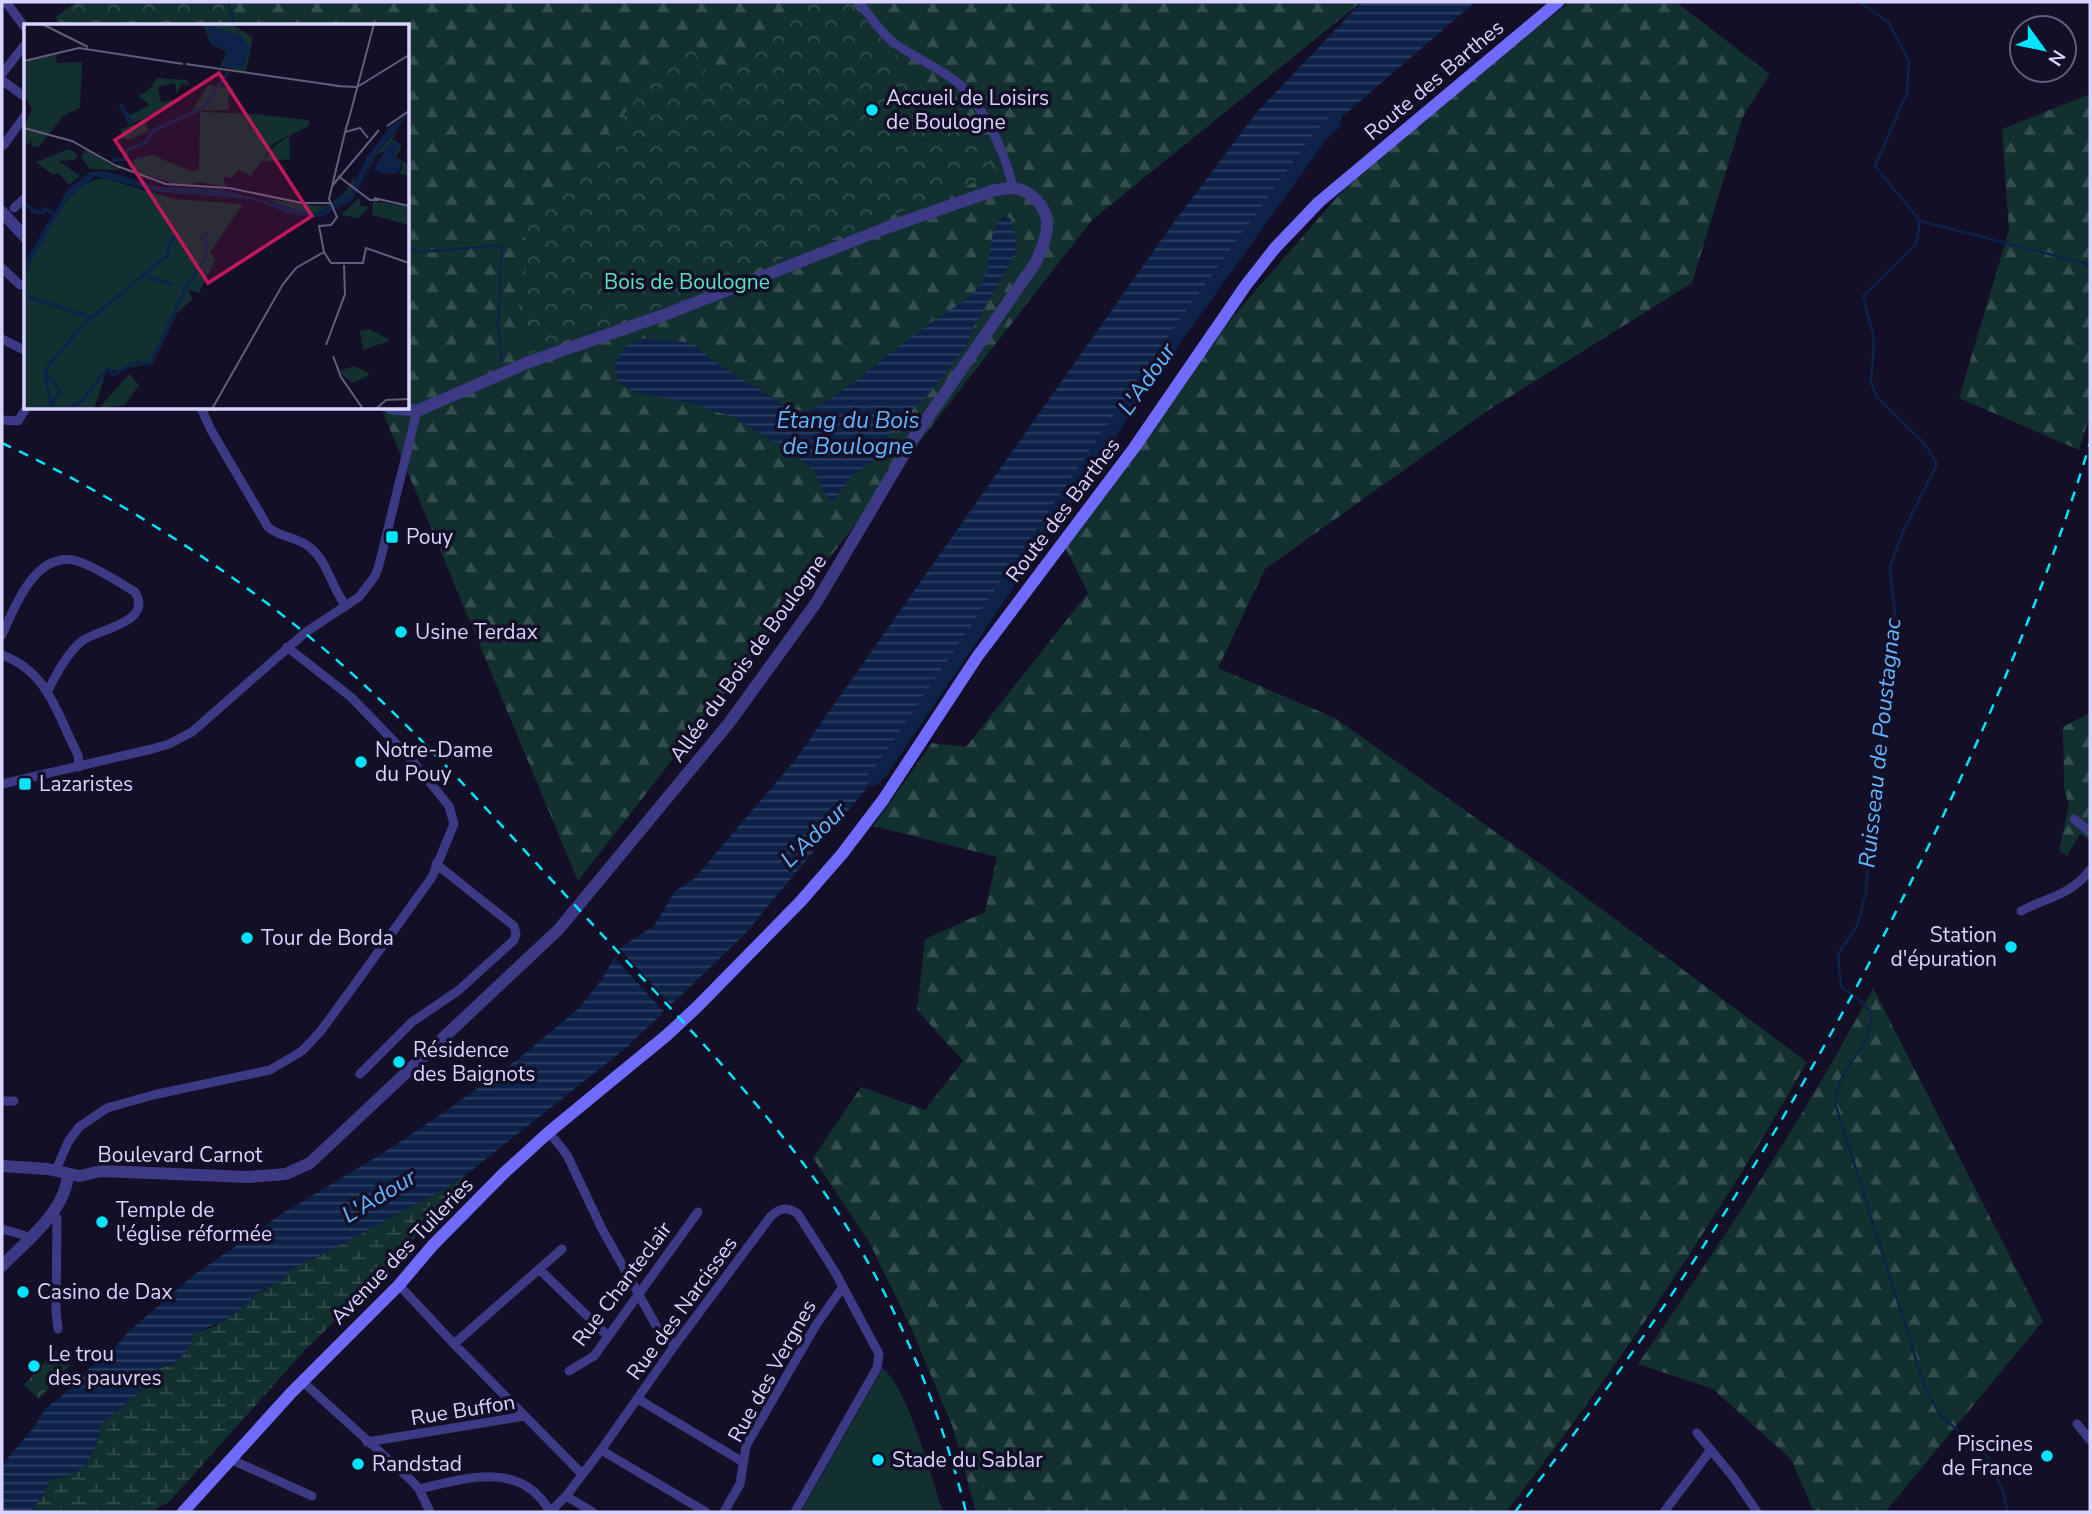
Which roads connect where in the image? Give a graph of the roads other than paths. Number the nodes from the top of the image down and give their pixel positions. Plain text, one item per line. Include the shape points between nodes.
1 (6, 2) edge
2 (1558, 2) edge
3 (859, 3) edge
4 (24, 26) edge
5 (24, 46) edge
6 (2, 74) edge
7 (2, 80) edge
8 (24, 96) edge
9 (24, 117) edge
10 (4, 145) dead end
11 (1013, 188) junction
12 (24, 198) edge
13 (8, 210) edge
14 (24, 235) edge
15 (2, 268) edge
16 (20, 285) dead end
17 (2, 339) edge
18 (24, 350) edge
19 (25, 410) edge
20 (202, 410) edge
21 (408, 410) edge
22 (417, 411) junction
23 (2, 420) edge
24 (346, 606) junction
25 (2, 635) edge
26 (287, 647) junction
27 (2, 655) edge
28 (47, 692) junction
29 (79, 767) junction
30 (2, 784) edge
31 (2074, 819) dead end
32 (2090, 832) edge
33 (436, 864) junction
34 (2090, 870) edge
35 (2021, 911) dead end
36 (559, 929) joint
37 (667, 1035) joint
38 (359, 1074) dead end
39 (2, 1101) edge
40 (14, 1101) dead end
41 (549, 1132) junction
42 (3, 1168) edge
43 (62, 1172) junction
44 (698, 1212) dead end
45 (52, 1213) junction
46 (2, 1229) edge
47 (27, 1239) junction
48 (562, 1249) dead end
49 (2, 1266) edge
50 (539, 1269) junction
51 (399, 1285) junction
52 (842, 1288) junction
53 (639, 1293) junction
54 (58, 1329) dead end
55 (608, 1336) junction
56 (454, 1344) junction
57 (675, 1345) junction
58 (569, 1371) dead end
59 (302, 1381) junction
60 (638, 1399) junction
61 (525, 1416) junction
62 (2077, 1424) dead end
63 (1696, 1433) dead end
64 (2090, 1440) edge
65 (367, 1442) junction
66 (601, 1450) junction
67 (1710, 1451) junction
68 (230, 1459) junction
69 (743, 1462) junction
70 (582, 1475) junction
71 (419, 1489) junction
72 (312, 1496) dead end
73 (566, 1496) junction
74 (195, 1497) junction
75 (183, 1512) edge
76 (189, 1512) edge
77 (430, 1512) edge
78 (550, 1512) edge
79 (593, 1512) edge
80 (706, 1512) edge
81 (724, 1512) edge
82 (795, 1512) edge
83 (1664, 1512) edge
84 (1757, 1512) edge

1 - 4 street
2 - 37 main road, Route des Barthes via 1319,202 1275,248 1134,448 977,657 842,854
3 - 11 street via 891,41 969,94 1004,158
5 - 6 street
7 - 8 street
9 - 10 street
11 - 22 street via 897,224 664,315 520,365
11 - 36 street, Allée du Bois de Boulogne via 1041,204 1048,222 1036,262 915,436 816,603 729,723
12 - 13 street
13 - 14 street
15 - 16 street
17 - 18 street
19 - 23 street via 18,421
20 - 24 street via 268,527 316,553
21 - 22 street
22 - 24 street via 379,565 368,586
24 - 26 street
25 - 28 street via 22,590 52,564 77,561 135,592 138,605 130,620 84,639
26 - 29 street via 192,732 161,747
26 - 33 street via 351,697 449,806 454,824
27 - 28 street via 30,669
28 - 29 street via 78,755
29 - 30 street
31 - 32 street
33 - 38 street via 514,926 514,940 458,990 412,1022
33 - 43 street via 432,877 353,988 302,1051 270,1070 107,1108 79,1127 68,1142
34 - 35 street via 2055,899
36 - 43 street, Boulevard Carnot via 310,1163 286,1174 248,1177 102,1171 79,1176
37 - 41 main road, Avenue des Tuileries
39 - 40 street
41 - 51 main road, Avenue des Tuileries
41 - 53 street via 567,1155
42 - 43 street, Boulevard Carnot
43 - 45 street via 63,1198
44 - 53 street, Rue Chanteclair
45 - 47 street
45 - 54 street via 57,1218
46 - 47 street
47 - 49 street
48 - 50 street
50 - 55 street
50 - 56 street
51 - 56 street
51 - 59 main road, Avenue des Tuileries
52 - 57 street, Rue des Narcisses via 798,1214 791,1209 777,1210
52 - 69 street, Rue des Vergnes via 746,1446
52 - 82 street via 880,1360
53 - 55 street, Rue Chanteclair
53 - 57 street via 662,1336
55 - 58 street, Rue Chanteclair via 594,1356
56 - 61 street
57 - 60 street, Rue des Narcisses
59 - 65 street
59 - 68 main road, Avenue des Tuileries
60 - 66 street, Rue des Narcisses
60 - 69 street
61 - 65 street, Rue Buffon
61 - 70 street, Rue Buffon
62 - 64 street
63 - 67 street
65 - 71 street
66 - 70 street, Rue des Narcisses
66 - 80 street
67 - 83 street
67 - 84 street
68 - 72 street
68 - 74 main road, Avenue des Tuileries
69 - 81 street, Rue des Vergnes via 740,1484
70 - 73 street, Rue des Narcisses
71 - 77 street
71 - 78 street via 499,1476 529,1486
73 - 78 street, Rue des Narcisses
73 - 79 street
74 - 75 main road, Avenue des Tuileries
74 - 76 main road

